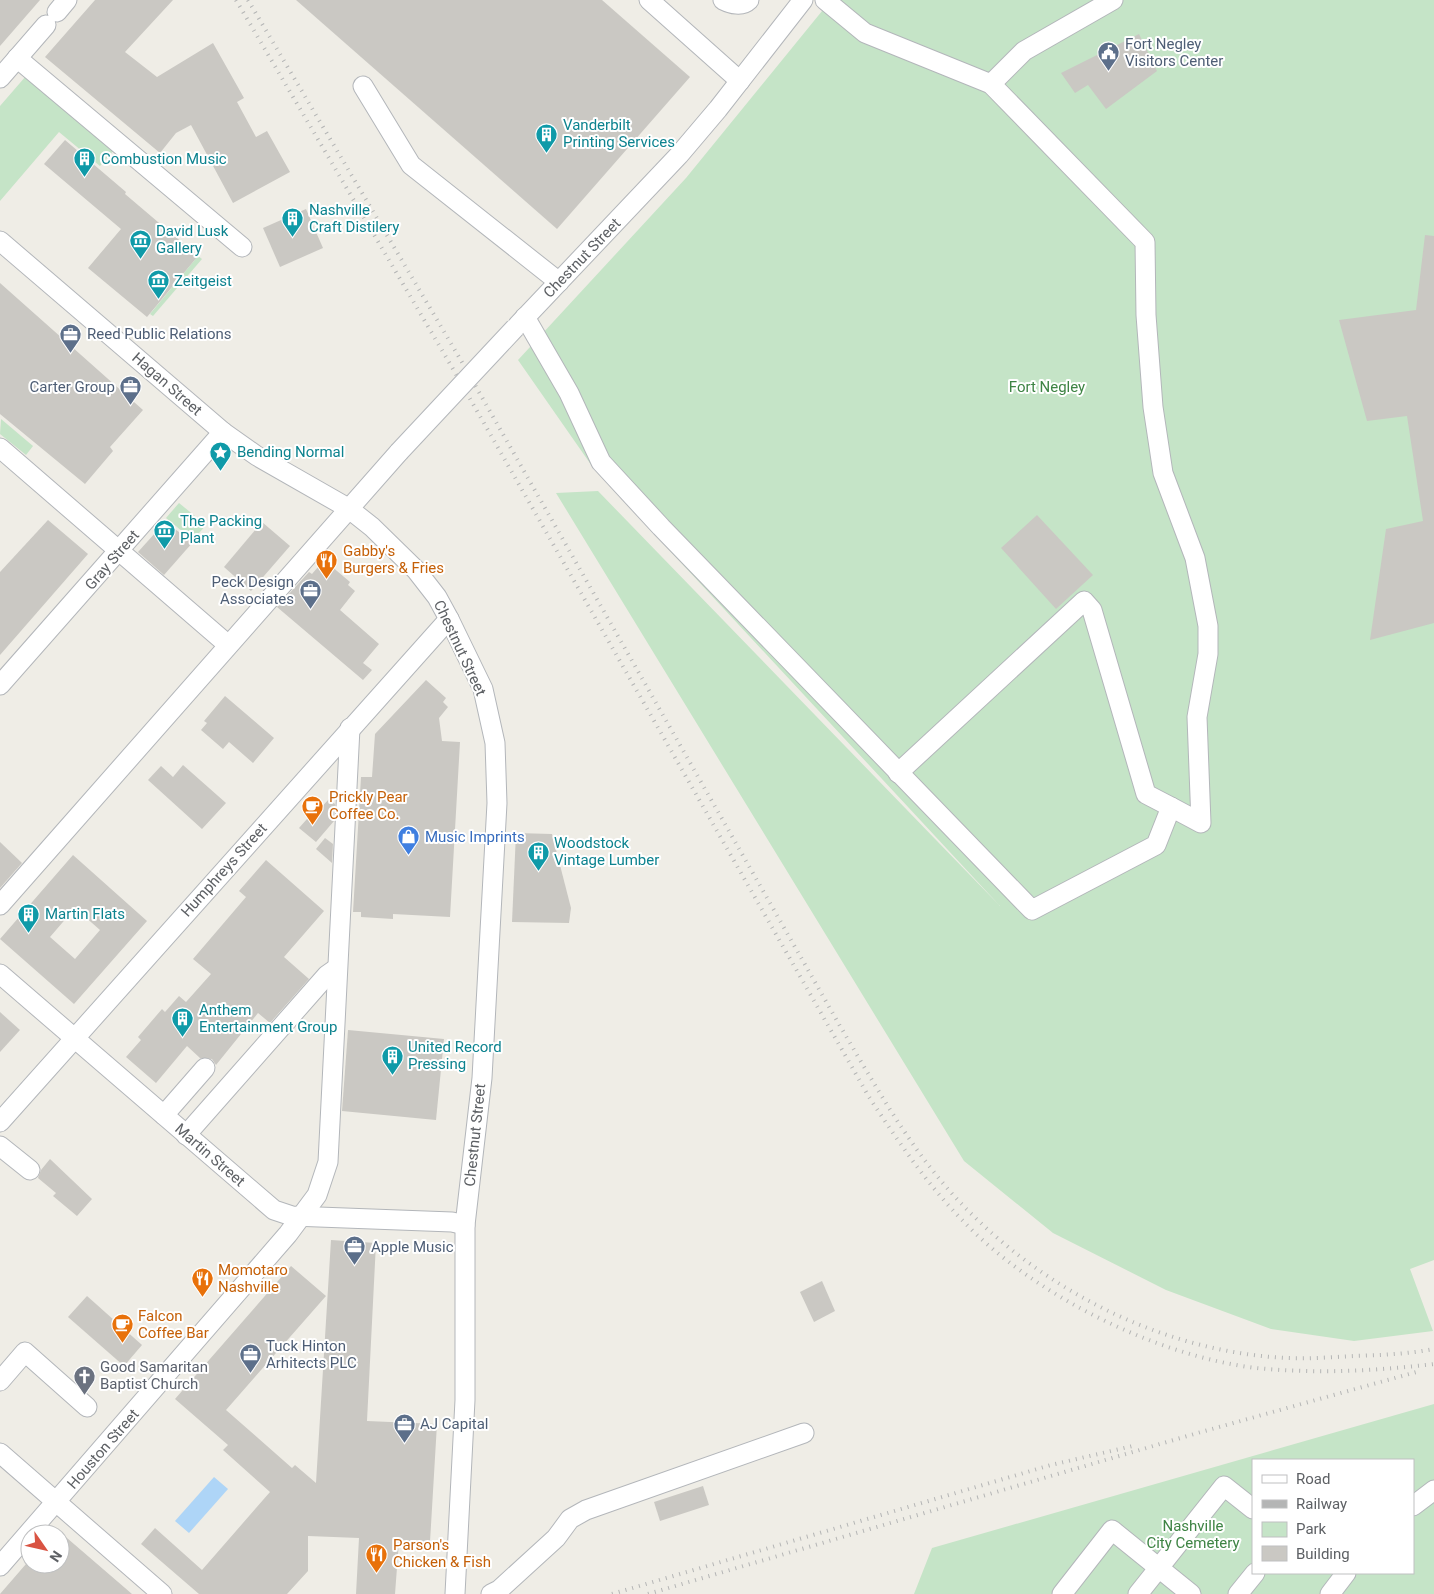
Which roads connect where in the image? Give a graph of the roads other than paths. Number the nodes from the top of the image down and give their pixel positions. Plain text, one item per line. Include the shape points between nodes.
1 (649, 0) edge
2 (724, 0) edge
3 (749, 0) edge
4 (803, 0) edge
5 (825, 0) edge
6 (1113, 0) edge
7 (56, 12) edge
8 (17, 58) junction
9 (0, 78) edge
10 (740, 81) junction
11 (991, 84) junction
12 (363, 86) dead end
13 (0, 241) edge
14 (242, 247) dead end
15 (559, 282) junction
16 (520, 323) junction
17 (223, 432) junction
18 (0, 448) edge
19 (348, 508) junction
20 (120, 551) junction
21 (449, 619) junction
22 (227, 644) junction
23 (0, 685) edge
24 (350, 728) junction
25 (898, 773) junction
26 (1171, 807) junction
27 (0, 905) edge
28 (337, 968) junction
29 (0, 974) edge
30 (74, 1037) junction
31 (205, 1068) dead end
32 (164, 1115) junction
33 (0, 1122) edge
34 (186, 1134) junction
35 (0, 1146) edge
36 (30, 1170) dead end
37 (302, 1216) junction
38 (465, 1225) junction
39 (0, 1382) edge
40 (87, 1407) dead end
41 (804, 1433) dead end
42 (0, 1453) edge
43 (1434, 1490) edge
44 (57, 1502) junction
45 (1414, 1505) edge
46 (1252, 1508) edge
47 (0, 1566) edge
48 (1159, 1568) junction
49 (1254, 1574) edge
50 (1345, 1574) edge
51 (162, 1594) edge
52 (456, 1594) edge
53 (492, 1594) edge
54 (1062, 1594) edge
55 (1138, 1594) edge
56 (1191, 1594) edge
57 (1238, 1594) edge
58 (1330, 1594) edge

1 - 10 street
2 - 3 street via 733,4
4 - 10 street, Chestnut Street
5 - 11 street via 865,33
6 - 11 street via 1024,50
7 - 8 street
8 - 9 street
8 - 14 street
10 - 15 street, Chestnut Street via 679,155
11 - 26 street via 1145,242 1146,315 1153,407 1164,473 1195,558 1208,626 1208,654 1197,717 1201,823
12 - 15 street via 411,164
13 - 17 street, Hagan Street
15 - 16 street, Chestnut Street
16 - 19 street, Chestnut Street, bridge
16 - 25 street via 568,393 601,462
17 - 19 street, Hagan Street via 257,456
17 - 20 street, Gray Street
18 - 20 street
19 - 21 street, Chestnut Street via 416,570
19 - 22 street
20 - 22 street
20 - 23 street, Gray Street
21 - 24 street, Humphreys Street
21 - 38 street, Chestnut Street via 483,690 495,743 497,803 482,1078
22 - 27 street
24 - 28 street, Houston Street
24 - 30 street, Humphreys Street
25 - 26 street via 1032,910 1156,845
25 - 26 street via 1084,601 1092,610 1146,794
28 - 34 street via 327,975
28 - 37 street, Houston Street via 328,1162 317,1195
29 - 30 street, Martin Street
30 - 32 street, Martin Street
30 - 33 street, Humphreys Street
31 - 32 street
32 - 34 street, Martin Street
34 - 37 street, Martin Street via 274,1210
35 - 36 street
37 - 38 street, Martin Street
37 - 44 street, Houston Street
38 - 52 street, Chestnut Street via 465,1400
39 - 40 street via 25,1352
41 - 53 street via 586,1510 570,1520 556,1538
42 - 44 street
43 - 45 street
44 - 47 street, Houston Street
44 - 51 street
46 - 48 street via 1224,1486
48 - 54 street via 1112,1530
48 - 55 street
48 - 56 street
49 - 57 street
50 - 58 street

